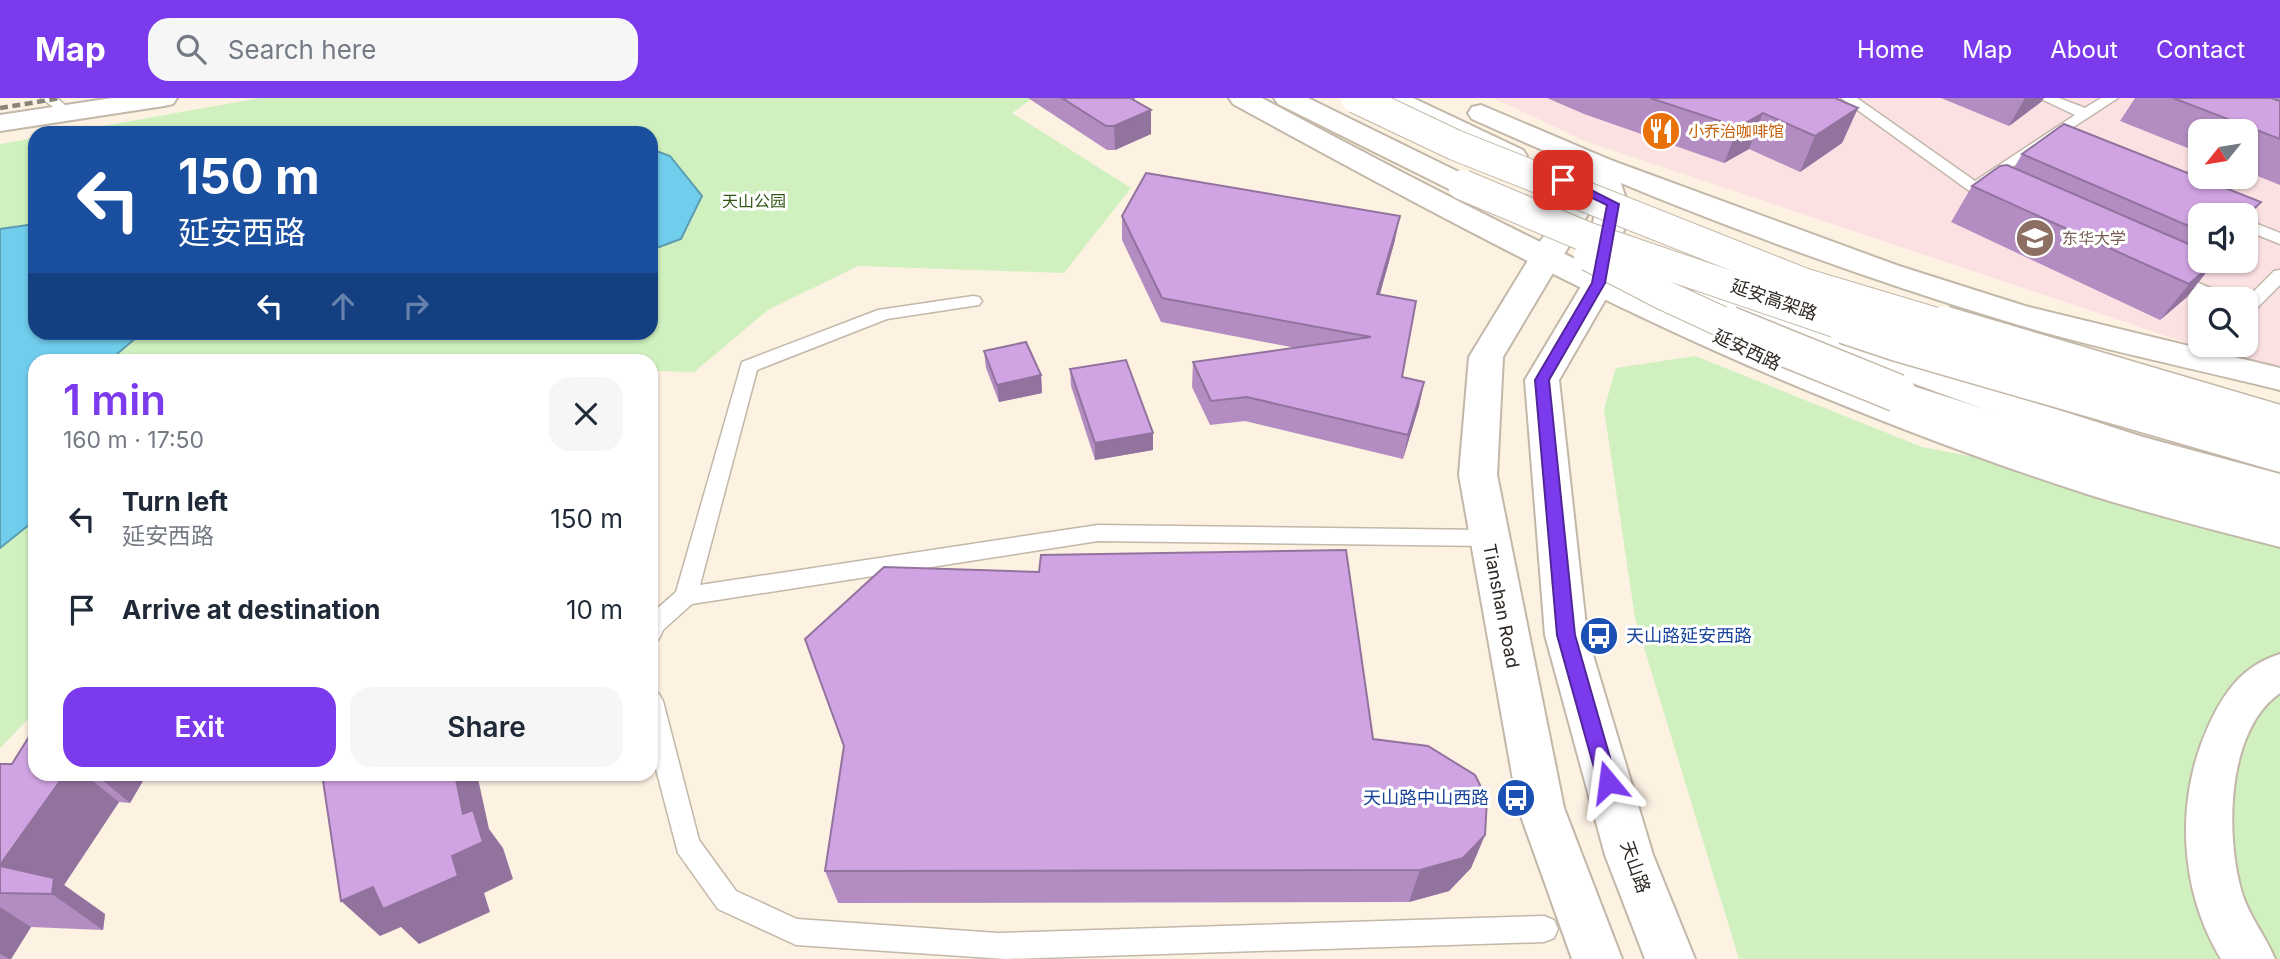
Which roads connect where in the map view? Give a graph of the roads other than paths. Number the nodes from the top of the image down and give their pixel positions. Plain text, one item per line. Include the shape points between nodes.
1 (164, 98) edge
2 (1242, 98) edge
3 (1289, 98) edge
4 (1356, 98) edge
5 (1392, 98) edge
6 (1447, 98) edge
7 (1848, 98) edge
8 (2046, 98) edge
9 (2110, 98) edge
10 (57, 106) edge
11 (2086, 114) junction
12 (0, 123) edge
13 (1463, 185) junction
14 (1601, 187) junction
15 (1973, 187) junction
16 (2011, 204) edge
17 (2258, 230) edge
18 (2280, 239) edge
19 (1554, 243) junction
20 (1605, 247) junction
21 (2160, 271) edge
22 (2280, 275) edge
23 (1599, 283) junction
24 (2195, 287) edge
25 (2258, 297) edge
26 (973, 300) dead end
27 (2188, 348) edge
28 (2222, 357) edge
29 (2280, 379) edge
30 (2280, 424) edge
31 (2279, 486) edge
32 (2280, 533) edge
33 (1488, 538) junction
34 (686, 596) junction
35 (658, 621) edge
36 (2280, 671) edge
37 (658, 729) edge
38 (1544, 929) dead end
39 (1597, 959) edge
40 (1670, 959) edge
41 (2250, 959) edge

1 - 10 main road
2 - 19 main road, 延安西路 via 1355,160
3 - 13 main road, 延安高架路
3 - 19 main road, 延安西路
4 - 30 main road, 延安高架路, bridge via 1455,145 1803,284
5 - 14 main road
6 - 14 main road
7 - 15 lane
8 - 11 lane
9 - 11 lane
10 - 12 main road
11 - 15 lane via 2052,143
13 - 31 main road, 延安高架路, bridge via 1590,239 1896,342
13 - 31 main road, bridge via 1641,285 1757,338 1897,393 2122,466
14 - 19 main road, Tianshan Road
14 - 20 main road, 天山路
14 - 27 main road via 2016,314
14 - 30 main road via 1884,314 2088,376
15 - 16 lane
17 - 18 lane
19 - 20 main road, 延安西路
19 - 23 main road, 延安西路
19 - 33 main road, Tianshan Road via 1486,357 1478,475
20 - 23 main road, 天山路
20 - 31 main road, 延安西路 via 1825,339 2078,430
21 - 24 lane
22 - 25 lane
23 - 32 main road, 延安西路 via 1785,368 1949,432 2101,484
23 - 40 main road, 天山路 via 1542,380 1566,635 1629,855
26 - 34 lane via 884,314 749,366
28 - 29 main road
33 - 34 lane via 1098,533
33 - 39 main road, Tianshan Road via 1541,808
34 - 35 lane
36 - 41 main road via 2252,691 2225,733 2211,784 2208,851 2228,923
37 - 38 lane via 687,845 727,900 796,932 998,946

